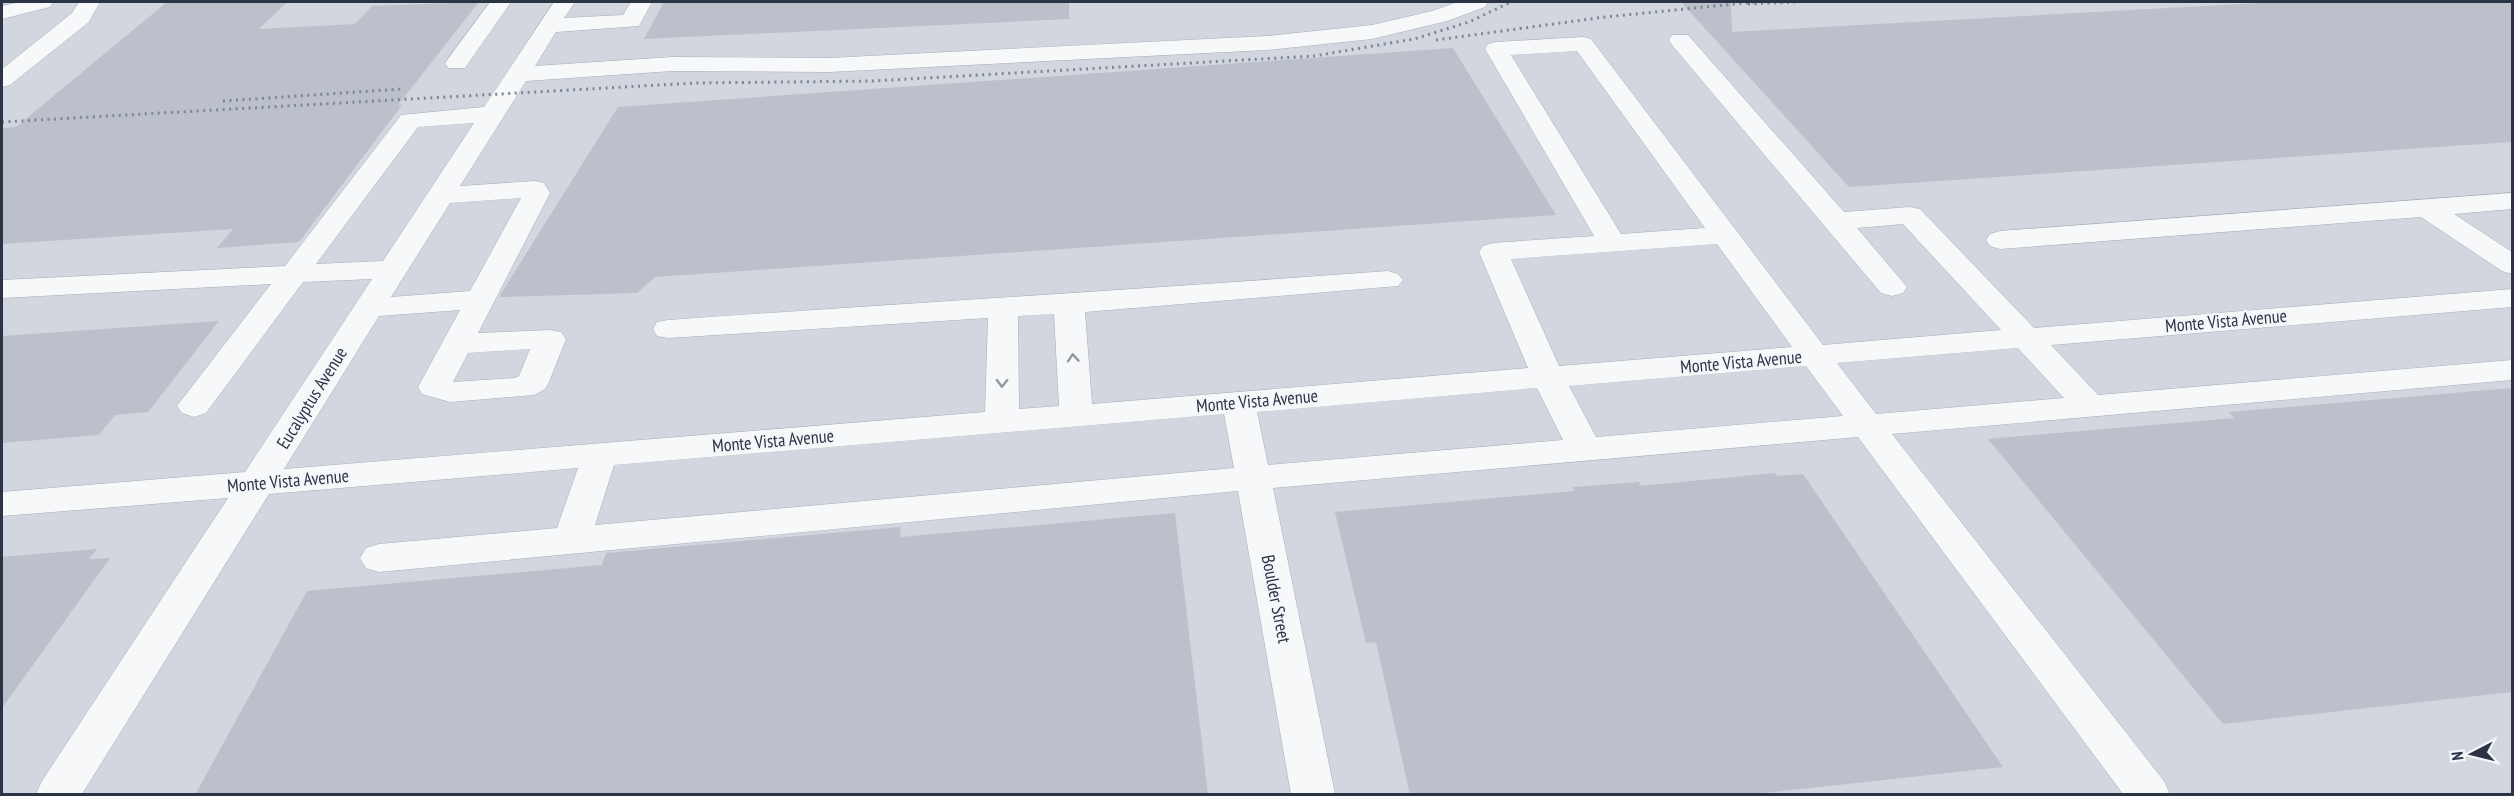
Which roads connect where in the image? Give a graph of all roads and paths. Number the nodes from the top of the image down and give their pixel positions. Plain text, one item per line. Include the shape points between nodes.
1 (42, 2) edge
2 (89, 2) edge
3 (500, 2) edge
4 (564, 2) edge
5 (641, 2) edge
6 (1477, 2) edge
7 (2, 13) edge
8 (549, 26) junction
9 (1680, 40) dead end
10 (457, 63) dead end
11 (518, 74) junction
12 (2, 80) edge
13 (492, 114) junction
14 (441, 195) junction
15 (2512, 201) edge
16 (2426, 208) junction
17 (1836, 221) junction
18 (1726, 234) junction
19 (2000, 240) dead end
20 (1612, 243) junction
21 (2512, 265) edge
22 (394, 269) junction
23 (292, 274) junction
24 (1388, 280) dead end
25 (1892, 287) dead end
26 (2, 289) edge
27 (2512, 298) edge
28 (481, 300) junction
29 (1069, 304) junction
30 (369, 308) junction
31 (1003, 308) junction
32 (668, 329) dead end
33 (2028, 338) junction
34 (457, 344) dead end
35 (1817, 355) junction
36 (2512, 370) edge
37 (1548, 377) junction
38 (1239, 403) junction
39 (194, 406) dead end
40 (2091, 407) junction
41 (1076, 416) junction
42 (1002, 422) junction
43 (1868, 427) junction
44 (1585, 450) junction
45 (600, 455) junction
46 (1253, 478) junction
47 (258, 483) junction
48 (2, 504) edge
49 (572, 541) junction
50 (379, 558) dead end
51 (58, 795) edge
52 (1313, 795) edge
53 (2148, 795) edge

1 - 7 street
2 - 12 street via 81,17
3 - 10 street
4 - 8 street, Eucalyptus Avenue
5 - 8 street via 631,21
6 - 11 street via 1439,16 1372,32 1267,43 829,65 672,64
8 - 11 street, Eucalyptus Avenue
9 - 17 street
11 - 13 street, Eucalyptus Avenue
13 - 14 street, Eucalyptus Avenue
13 - 23 street via 410,120
14 - 22 street, Eucalyptus Avenue
14 - 28 street via 535,189 537,193
15 - 16 street
16 - 19 street
16 - 21 street
17 - 25 street
17 - 33 street via 1910,215
18 - 20 street
18 - 20 street via 1583,44 1496,49
18 - 35 street
20 - 37 street via 1493,252
22 - 23 street
22 - 30 street, Eucalyptus Avenue
23 - 26 street
23 - 39 street
24 - 29 street
27 - 33 street, Monte Vista Avenue
28 - 30 street
28 - 34 street
29 - 31 street
41 -> 29 street
30 - 47 street, Eucalyptus Avenue
31 - 32 street via 917,310
31 -> 42 street
33 - 35 street, Monte Vista Avenue
33 - 40 street
35 - 37 street, Monte Vista Avenue
35 - 43 street
36 - 40 street
37 - 38 street, Monte Vista Avenue
37 - 44 street
38 - 41 street, Monte Vista Avenue
38 - 46 street, Boulder Street
40 - 43 street
41 - 42 street, Monte Vista Avenue
42 - 45 street, Monte Vista Avenue
43 - 44 street
43 - 53 street
44 - 46 street
45 - 47 street, Monte Vista Avenue
45 - 49 street
46 - 49 street
46 - 52 street, Boulder Street
47 - 48 street, Monte Vista Avenue
47 - 51 street, Eucalyptus Avenue
49 - 50 street

